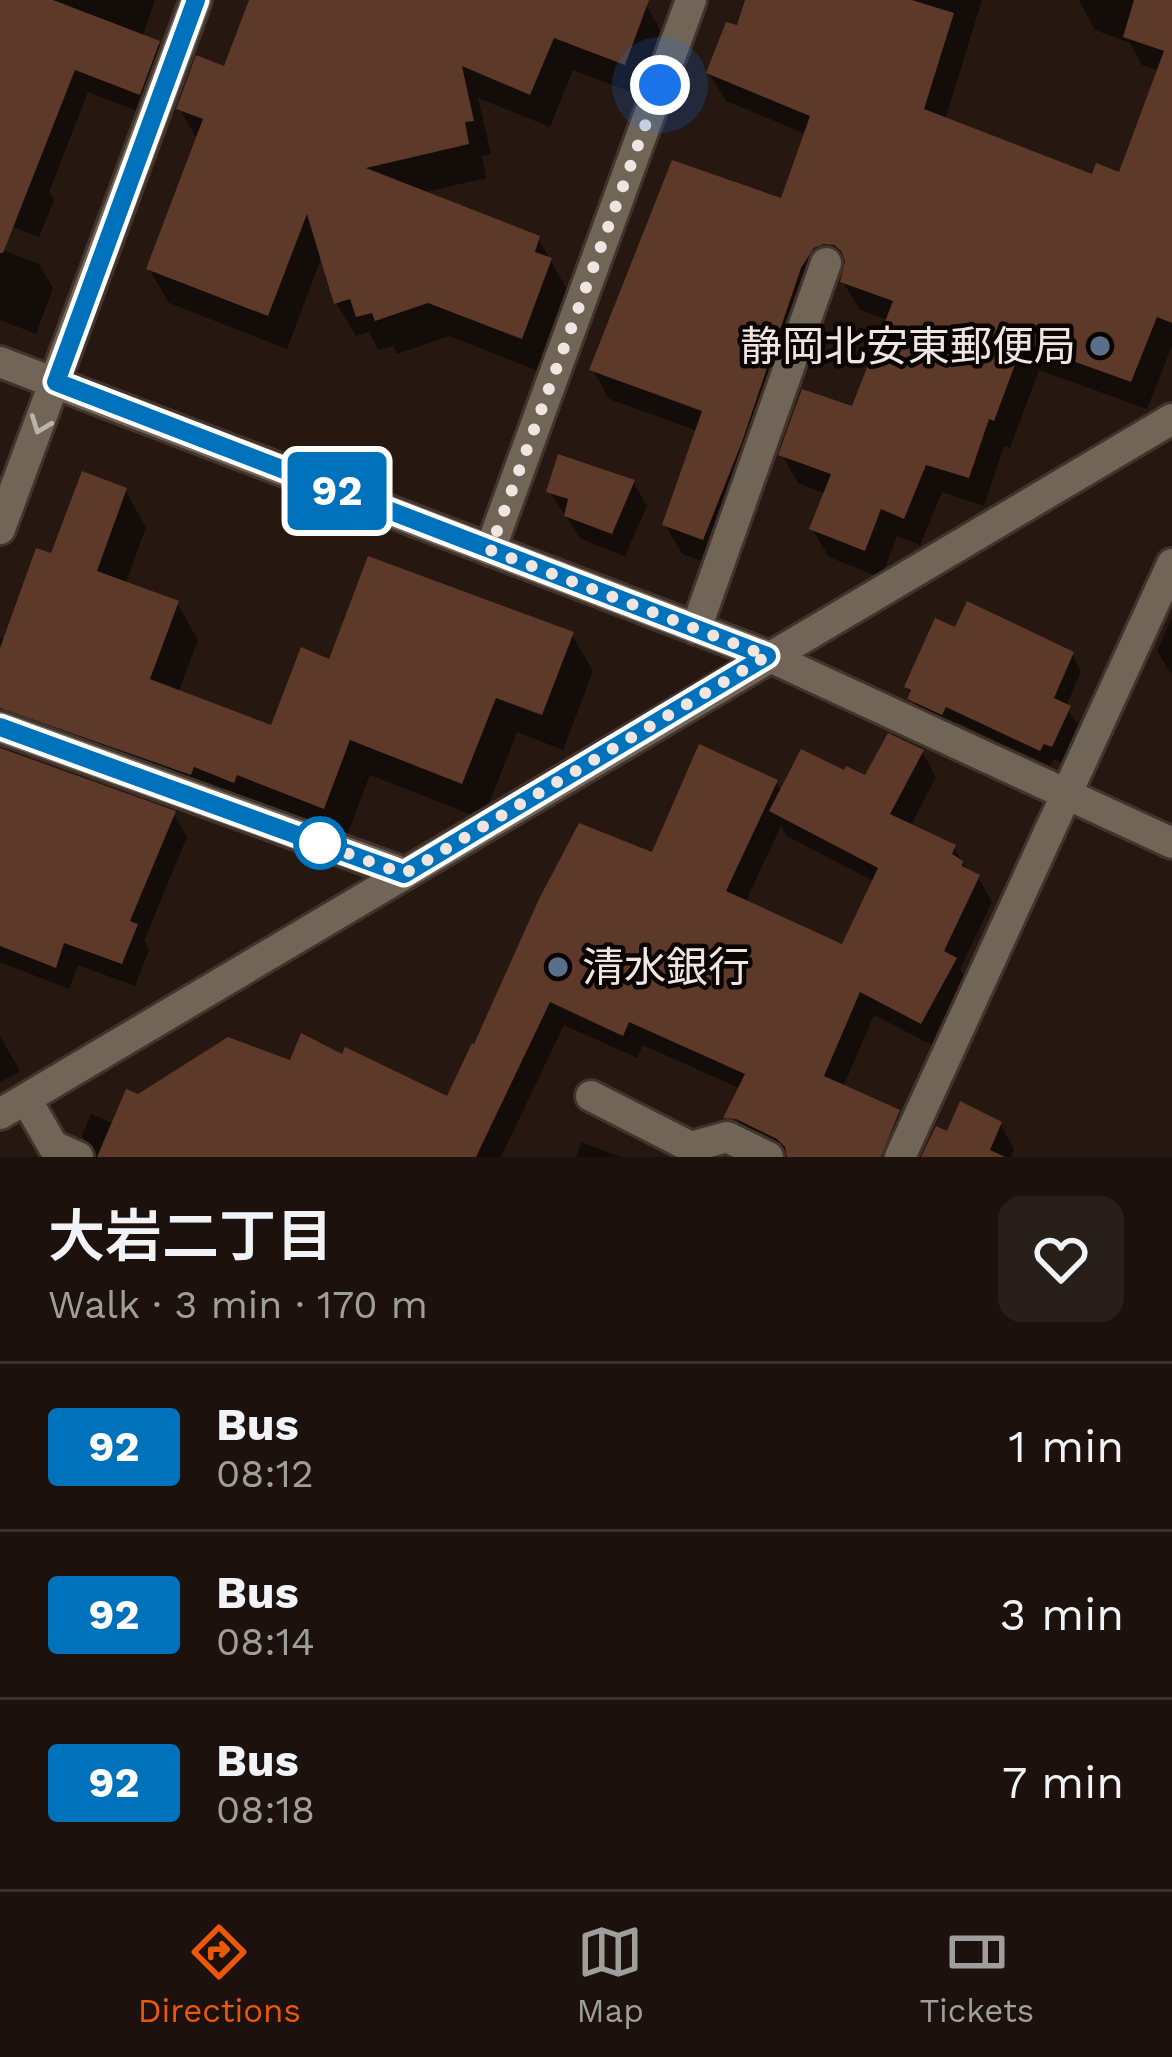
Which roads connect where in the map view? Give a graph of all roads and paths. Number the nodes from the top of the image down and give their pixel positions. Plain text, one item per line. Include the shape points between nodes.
1 (196, 0) edge
2 (691, 0) edge
3 (826, 263) dead end
4 (0, 362) edge
5 (56, 382) junction
6 (1172, 418) edge
7 (0, 530) edge
8 (490, 550) junction
9 (1172, 564) edge
10 (696, 629) junction
11 (767, 656) junction
12 (0, 727) edge
13 (1066, 794) junction
14 (1172, 843) edge
15 (404, 874) junction
16 (591, 1096) dead end
17 (13, 1106) edge
18 (78, 1157) edge
19 (768, 1157) edge
20 (900, 1157) edge

1 - 5 street
2 - 8 street
3 - 10 street
4 - 5 street
5 -> 7 street
5 - 8 street
6 - 11 street
8 - 10 street
9 - 13 street
10 - 11 street
11 - 13 street
11 - 15 street
12 - 15 street
13 - 14 street
13 - 20 street
15 - 17 street
16 - 19 street via 691,1147 727,1137
17 - 18 street via 53,1146

